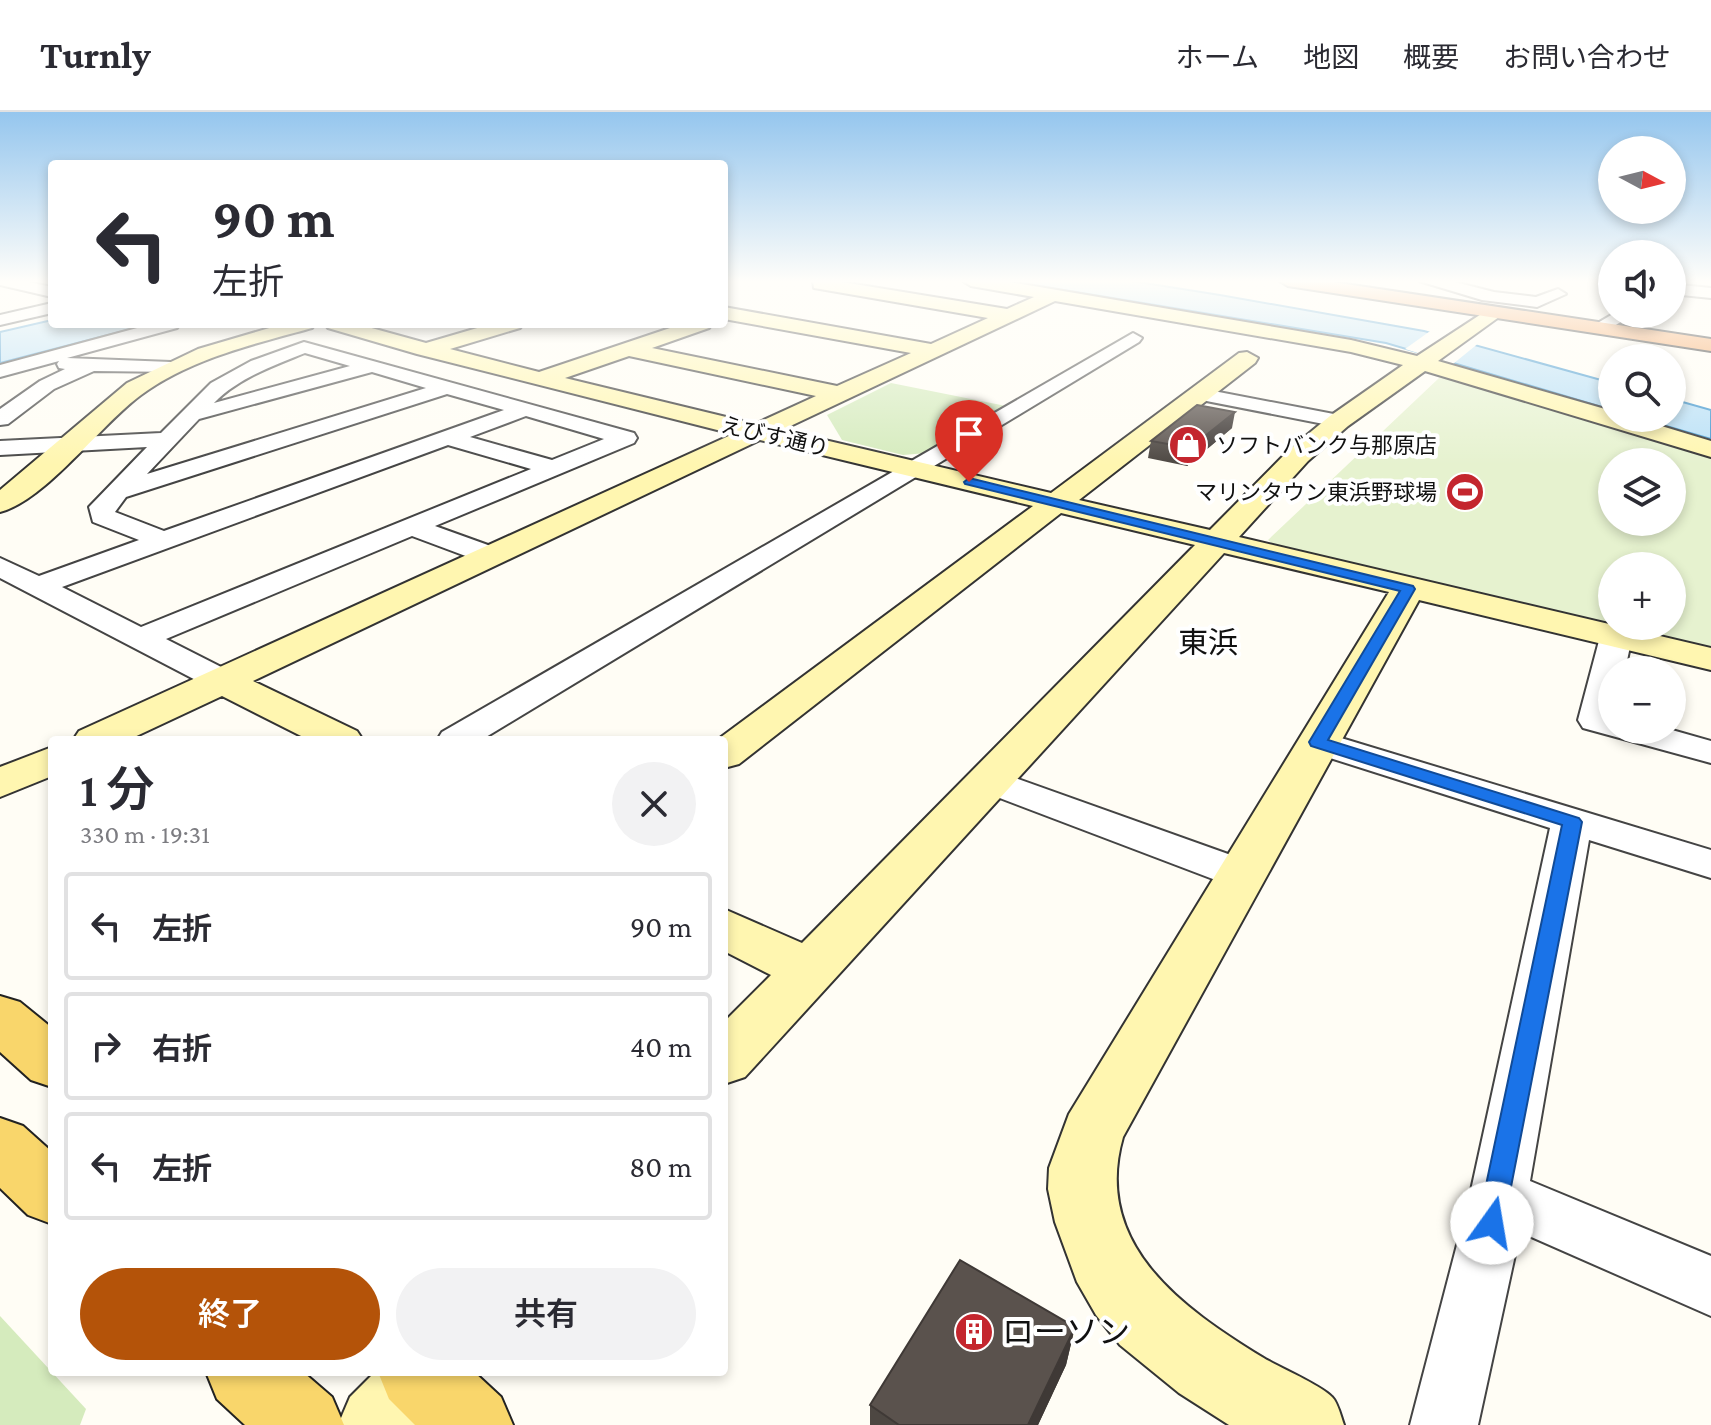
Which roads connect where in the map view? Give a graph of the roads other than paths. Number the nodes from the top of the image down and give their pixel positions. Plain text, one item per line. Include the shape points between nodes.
1 (104, 342) edge
2 (243, 342) edge
3 (398, 342) edge
4 (450, 342) edge
5 (647, 342) edge
6 (885, 342) edge
7 (947, 342) edge
8 (1134, 342) edge
9 (1337, 342) edge
10 (1449, 342) edge
11 (627, 349) junction
12 (424, 350) junction
13 (930, 350) junction
14 (1218, 353) dead end
15 (1426, 359) junction
16 (32, 362) junction
17 (91, 365) junction
18 (372, 366) junction
19 (171, 368) junction
20 (0, 371) edge
21 (540, 379) junction
22 (448, 387) junction
23 (836, 393) junction
24 (1198, 394) junction
25 (486, 398) junction
26 (527, 409) junction
27 (5, 413) edge
28 (188, 417) junction
29 (1339, 421) junction
30 (755, 431) junction
31 (447, 438) junction
32 (167, 439) junction
33 (71, 444) junction
34 (264, 445) junction
35 (0, 448) edge
36 (1711, 449) edge
37 (554, 468) junction
38 (912, 468) junction
39 (346, 474) junction
40 (116, 492) junction
41 (0, 503) edge
42 (1055, 503) junction
43 (412, 527) junction
44 (162, 540) junction
45 (1217, 542) junction
46 (489, 555) junction
47 (0, 567) edge
48 (38, 586) junction
49 (1408, 589) junction
50 (1598, 633) edge
51 (139, 639) junction
52 (1629, 640) edge
53 (1711, 659) edge
54 (221, 680) junction
55 (102, 736) edge
56 (334, 736) edge
57 (462, 736) edge
58 (1318, 742) junction
59 (1682, 744) edge
60 (728, 752) edge
61 (1711, 752) edge
62 (48, 762) edge
63 (990, 781) junction
64 (0, 784) edge
65 (1572, 822) junction
66 (1711, 864) edge
67 (1241, 874) junction
68 (728, 930) edge
69 (809, 970) junction
70 (0, 1018) edge
71 (728, 1056) edge
72 (48, 1060) edge
73 (0, 1146) edge
74 (48, 1190) edge
75 (1499, 1195) junction
76 (1711, 1286) edge
77 (249, 1376) edge
78 (304, 1425) edge
79 (1304, 1425) edge
80 (1444, 1425) edge

1 - 16 street
2 - 19 street
3 - 12 street, えびす通り
4 - 12 street
5 - 11 street
6 - 13 street
7 - 13 street
8 - 38 street
9 - 15 street
10 - 15 street
11 - 21 street
11 - 23 street
12 - 21 street, えびす通り
13 - 23 street
14 - 24 street via 1247,358
15 - 29 street
15 - 36 street
16 - 17 street
16 - 20 street
17 - 19 street
17 - 27 street
18 - 22 street
18 - 28 street
18 - 28 street via 304,347 218,387
19 - 33 street via 138,385
21 - 25 street
21 - 30 street, えびす通り
22 - 25 street
22 - 34 street
23 - 30 street
24 - 29 street
24 - 42 street
25 - 26 street
26 - 31 street
26 - 37 street via 626,438
28 - 32 street
29 - 45 street
30 - 38 street, えびす通り
30 - 46 street
31 - 37 street
31 - 39 street
32 - 33 street
32 - 40 street
33 - 35 street
33 - 41 street
34 - 39 street
34 - 40 street
37 - 43 street
38 - 42 street, えびす通り
38 - 57 street
39 - 44 street
40 - 44 street via 102,507 102,516
42 - 45 street, えびす通り
42 - 60 street
43 - 46 street
43 - 51 street
44 - 48 street
45 - 49 street, えびす通り
45 - 63 street
46 - 54 street
47 - 48 street
48 - 51 street
49 - 50 street, えびす通り
49 - 58 street
51 - 54 street
52 - 53 street, えびす通り
54 - 55 street
54 - 56 street
58 - 65 street
58 - 67 street
59 - 61 street
62 - 64 street
63 - 67 street
63 - 69 street
65 - 66 street
65 - 75 street
67 - 79 street via 1092,1133 1082,1169 1083,1197 1095,1249 1127,1302 1189,1357
68 - 69 street
69 - 71 street
70 - 72 main road
73 - 74 main road
75 - 76 street
75 - 80 street
77 - 78 main road

